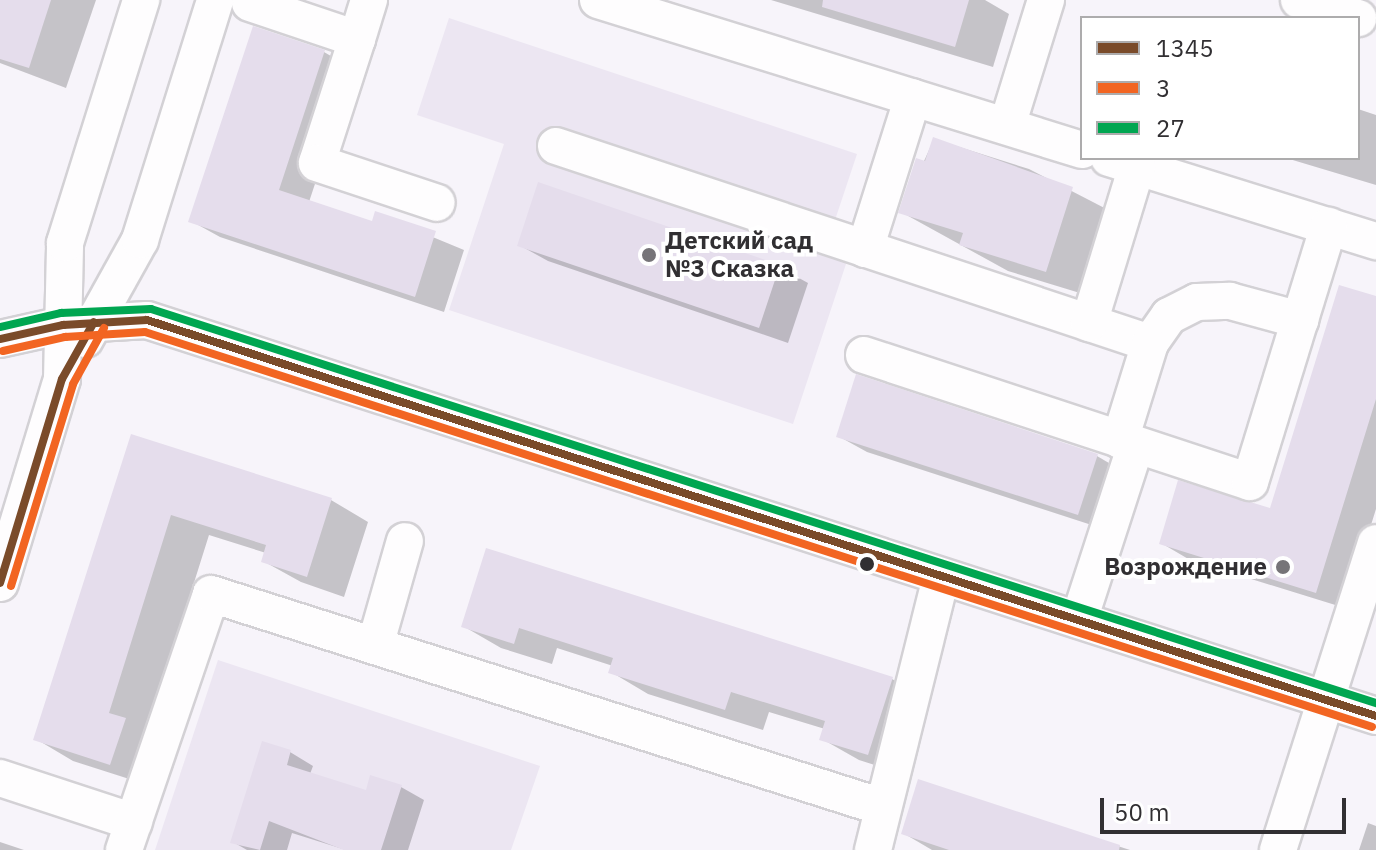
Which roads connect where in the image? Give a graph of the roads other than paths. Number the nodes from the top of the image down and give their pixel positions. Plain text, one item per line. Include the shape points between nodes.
1 (141, 0) edge
2 (215, 0) edge
3 (369, 0) edge
4 (598, 0) edge
5 (1046, 0) edge
6 (1299, 0) edge
7 (250, 3) dead end
8 (1348, 12) edge
9 (357, 39) junction
10 (913, 97) junction
11 (1007, 126) junction
12 (556, 146) dead end
13 (1080, 149) edge
14 (1123, 162) edge
15 (437, 203) dead end
16 (1329, 226) junction
17 (1376, 241) edge
18 (865, 249) junction
19 (1300, 320) junction
20 (78, 323) junction
21 (1089, 323) junction
22 (0, 339) edge
23 (1150, 343) junction
24 (864, 355) dead end
25 (1128, 443) junction
26 (405, 541) dead end
27 (1376, 543) edge
28 (941, 577) junction
29 (0, 583) edge
30 (1079, 620) junction
31 (375, 646) junction
32 (1328, 700) junction
33 (1376, 716) edge
34 (0, 778) edge
35 (882, 807) junction
36 (129, 836) edge
37 (873, 850) edge
38 (1278, 850) edge

1 - 20 street via 65,243
2 - 20 street via 140,240
3 - 9 street
4 - 10 street
5 - 11 street
6 - 8 street
7 - 9 street
9 - 15 street via 317,163
10 - 11 street
10 - 18 street
11 - 13 street
12 - 18 street
14 - 16 street
14 - 21 street
16 - 17 street
16 - 19 street
18 - 21 street
19 - 23 street via 1230,301 1197,302 1169,316
19 - 25 street via 1250,482
20 - 22 street
20 - 28 street via 147,320
20 - 29 street
21 - 23 street
23 - 25 street
24 - 25 street
25 - 30 street
26 - 31 street
27 - 32 street
28 - 30 street
28 - 35 street
30 - 32 street
31 - 35 street
31 - 36 street via 211,594
32 - 33 street
32 - 38 street
34 - 36 street
35 - 37 street

